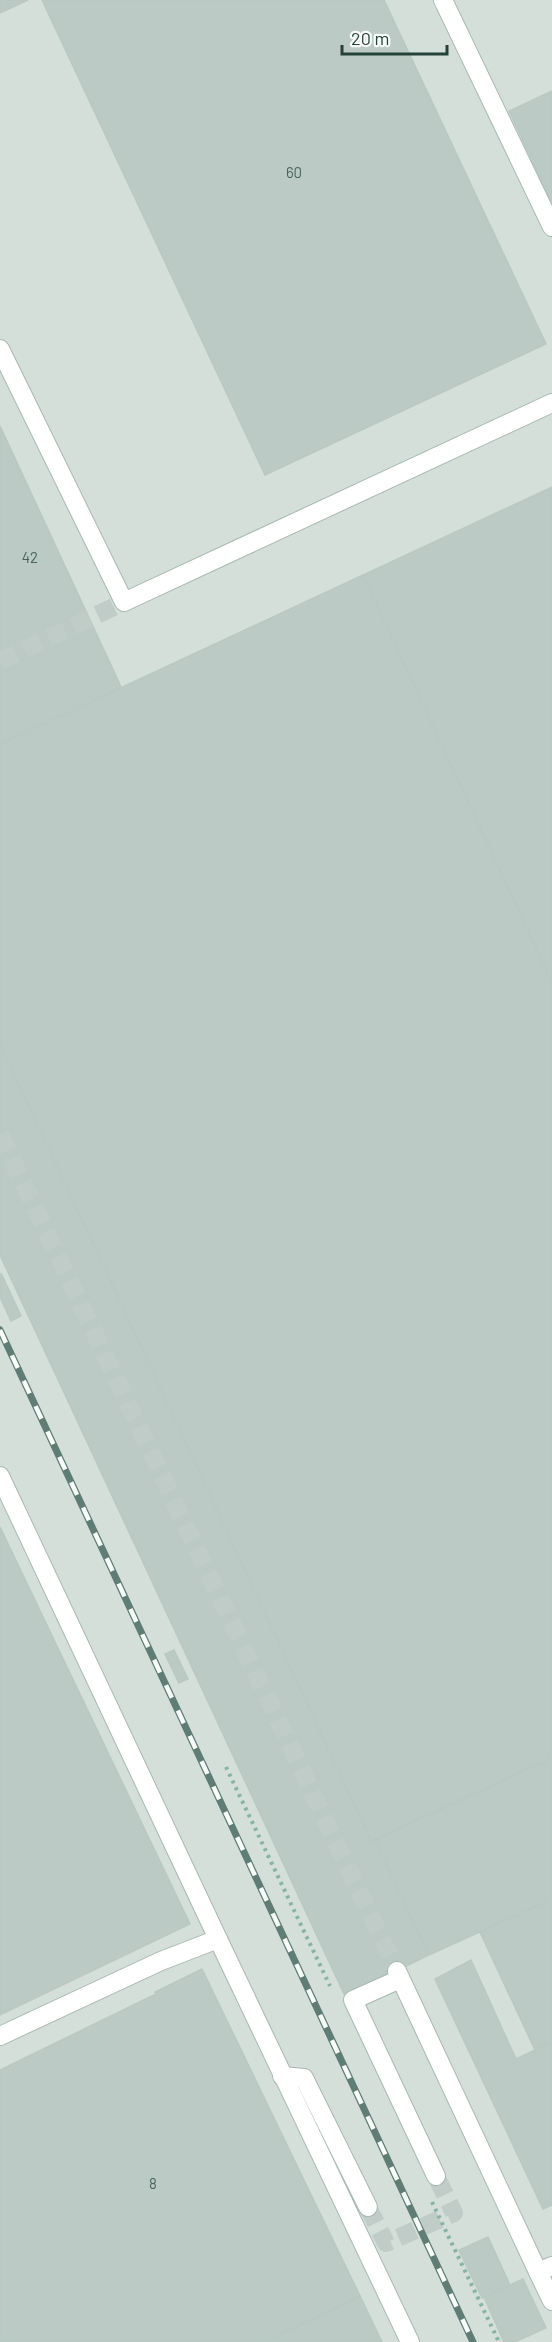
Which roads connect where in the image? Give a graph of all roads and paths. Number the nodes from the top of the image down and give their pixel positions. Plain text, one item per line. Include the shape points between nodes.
1 (443, 0) edge
2 (552, 228) edge
3 (0, 349) edge
4 (552, 403) edge
5 (0, 1476) edge
6 (226, 1767) dead end
7 (251, 1819) dead end
8 (218, 1939) junction
9 (0, 2036) edge
10 (282, 2076) junction
11 (436, 2176) tunnel mouth
12 (369, 2207) tunnel mouth
13 (545, 2269) edge
14 (552, 2301) edge
15 (410, 2342) edge

1 - 2 lane
3 - 4 lane via 124,602
5 - 8 lane
6 - 7 path
8 - 9 lane via 161,1960
8 - 10 lane
10 - 12 lane via 304,2078
10 - 15 lane
11 - 13 lane via 353,2000 398,1975
13 - 14 lane

